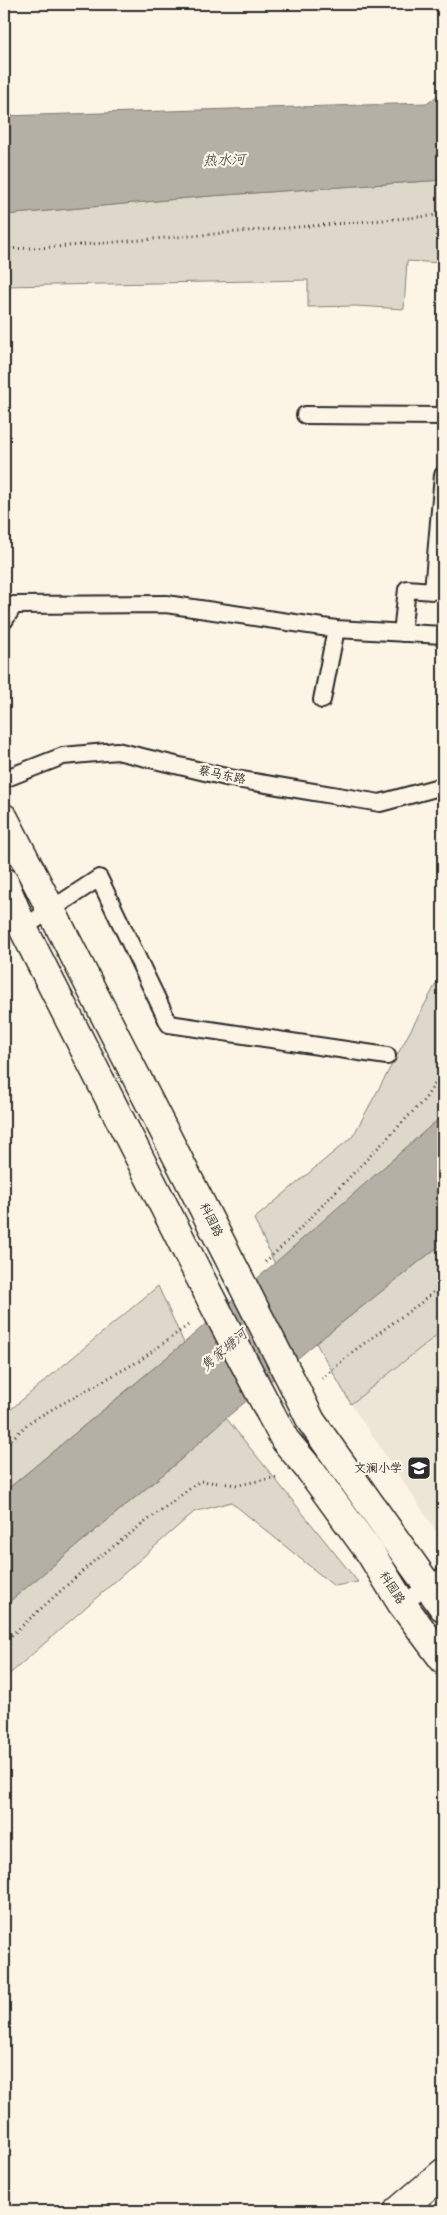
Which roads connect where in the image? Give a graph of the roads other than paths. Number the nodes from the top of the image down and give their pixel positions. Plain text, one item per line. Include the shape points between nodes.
1 (305, 415) dead end
2 (443, 416) edge
3 (443, 475) edge
4 (4, 620) edge
5 (336, 629) junction
6 (402, 633) junction
7 (443, 635) edge
8 (322, 700) dead end
9 (4, 780) edge
10 (443, 786) edge
11 (4, 818) edge
12 (4, 882) edge
13 (52, 910) junction
14 (23, 928) junction
15 (388, 1056) dead end
16 (438, 1590) edge
17 (402, 1604) junction
18 (443, 1659) edge
19 (443, 2173) edge
20 (398, 2211) edge

1 - 2 lane
3 - 6 lane via 433,591 407,589
4 - 5 lane via 14,605 166,604
5 - 6 lane
5 - 8 lane
6 - 7 lane
9 - 10 lane, 蔡马东路 via 63,756 117,751 230,778 380,803
11 - 13 street, 科园路
12 - 14 street, 科园路
13 - 14 lane
13 - 15 lane via 99,878 168,1024
13 - 16 street, 科园路, bridge via 311,1421
14 - 17 street, 科园路, bridge via 204,1309 286,1440 371,1554
16 - 17 lane
17 - 18 street, 科园路
19 - 20 street

